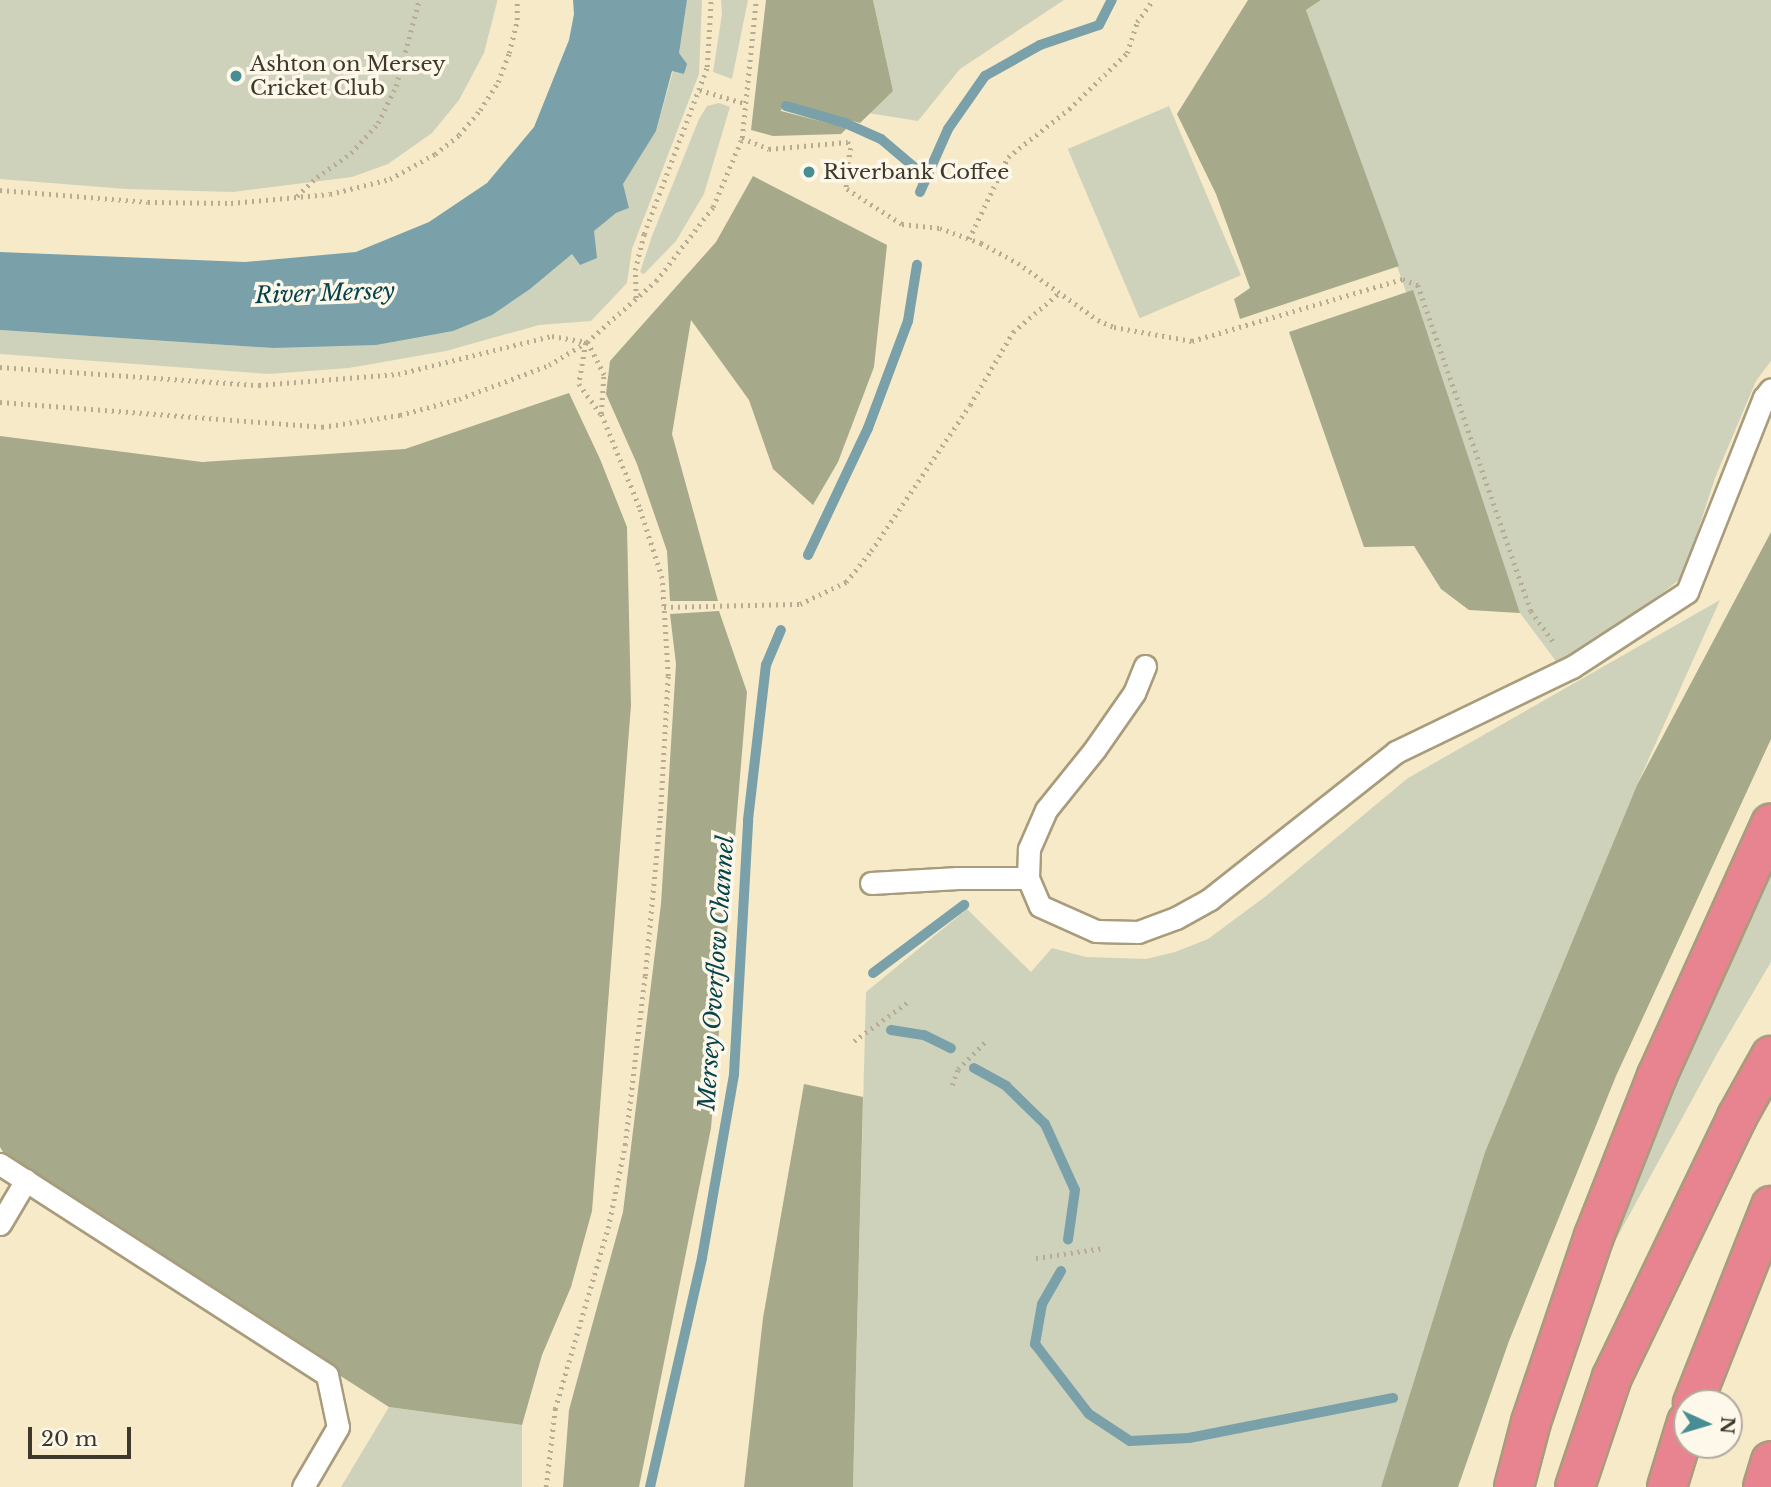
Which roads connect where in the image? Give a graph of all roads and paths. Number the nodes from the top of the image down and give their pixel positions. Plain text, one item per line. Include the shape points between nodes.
1 (419, 0) edge
2 (517, 0) edge
3 (711, 0) edge
4 (756, 0) edge
5 (1153, 0) edge
6 (699, 90) junction
7 (744, 103) junction
8 (742, 138) junction
9 (0, 190) edge
10 (296, 197) junction
11 (969, 239) junction
12 (1059, 293) junction
13 (636, 299) junction
14 (587, 342) junction
15 (0, 367) edge
16 (1771, 390) edge
17 (0, 402) edge
18 (601, 414) junction
19 (664, 607) junction
20 (1145, 666) dead end
21 (1572, 667) junction
22 (1771, 822) edge
23 (1028, 878) junction
24 (871, 883) dead end
25 (909, 1002) dead end
26 (988, 1040) dead end
27 (854, 1041) dead end
28 (1771, 1056) edge
29 (952, 1086) dead end
30 (0, 1164) edge
31 (26, 1180) junction
32 (1771, 1206) edge
33 (0, 1224) edge
34 (1103, 1248) dead end
35 (1036, 1258) dead end
36 (1699, 1389) edge
37 (1676, 1459) edge
38 (1771, 1461) edge
39 (303, 1487) edge
40 (546, 1487) edge
41 (1514, 1487) edge
42 (1575, 1487) edge
43 (1667, 1487) edge
44 (1763, 1487) edge

1 - 10 path via 396,86 378,123 351,153
2 - 10 path via 517,20 498,82 458,135 390,179
3 - 6 path via 707,67
4 - 7 path
5 - 11 path via 1137,22 1127,53 1069,109 1008,157
6 - 7 path
6 - 13 path via 644,234 635,270
7 - 8 path
8 - 11 path via 769,149 848,142 847,189 902,224
8 - 13 path via 713,207 656,281
9 - 10 path via 148,202 231,203
11 - 12 path via 1018,263
12 - 19 path via 1013,332 970,405 846,582 800,604
12 - 21 path via 1114,327 1192,341 1403,279 1418,285 1531,611
13 - 14 path
14 - 15 path via 552,336 398,374 259,385
14 - 17 path via 549,365 459,399 400,415 322,427
14 - 18 path via 604,375
14 - 18 path via 579,384
16 - 21 lane via 1687,592
18 - 19 path via 639,507 662,578
19 - 40 path via 668,676 660,818 625,1145 608,1228 555,1409
20 - 23 lane via 1134,693 1046,810 1029,849
21 - 23 lane via 1396,752 1210,899 1175,918 1138,932 1096,931 1040,906
22 - 41 highway via 1657,1076 1599,1224 1531,1422
23 - 24 lane
25 - 27 path
26 - 29 path via 958,1069
28 - 42 highway via 1612,1377
30 - 31 lane
31 - 33 lane
31 - 39 lane via 327,1375 338,1427
32 - 36 highway
34 - 35 path
37 - 43 highway
38 - 44 highway

